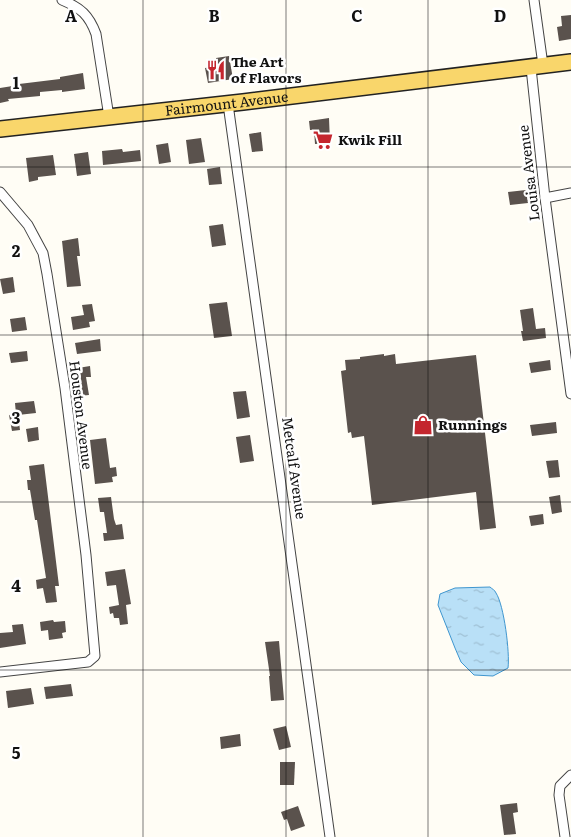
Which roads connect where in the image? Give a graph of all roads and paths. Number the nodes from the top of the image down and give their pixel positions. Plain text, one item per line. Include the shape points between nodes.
1 (62, 0) edge
2 (534, 0) edge
3 (571, 62) edge
4 (537, 67) junction
5 (228, 104) junction
6 (109, 117) junction
7 (0, 129) edge
8 (0, 192) edge
9 (571, 193) edge
10 (545, 198) junction
11 (571, 394) edge
12 (0, 672) edge
13 (571, 775) edge
14 (330, 837) edge
15 (565, 837) edge

1 - 6 street via 80,9 93,24
2 - 4 street, Louisa Avenue
3 - 4 main road, Fairmount Avenue
4 - 5 main road, Fairmount Avenue
4 - 10 street, Louisa Avenue
5 - 6 main road, Fairmount Avenue
5 - 14 street, Metcalf Avenue
6 - 7 main road, Fairmount Avenue
8 - 12 street, Houston Avenue via 28,225 43,253 48,274 86,555 95,656 88,662
9 - 10 street
10 - 11 street, Louisa Avenue
13 - 15 street via 560,786 559,795

